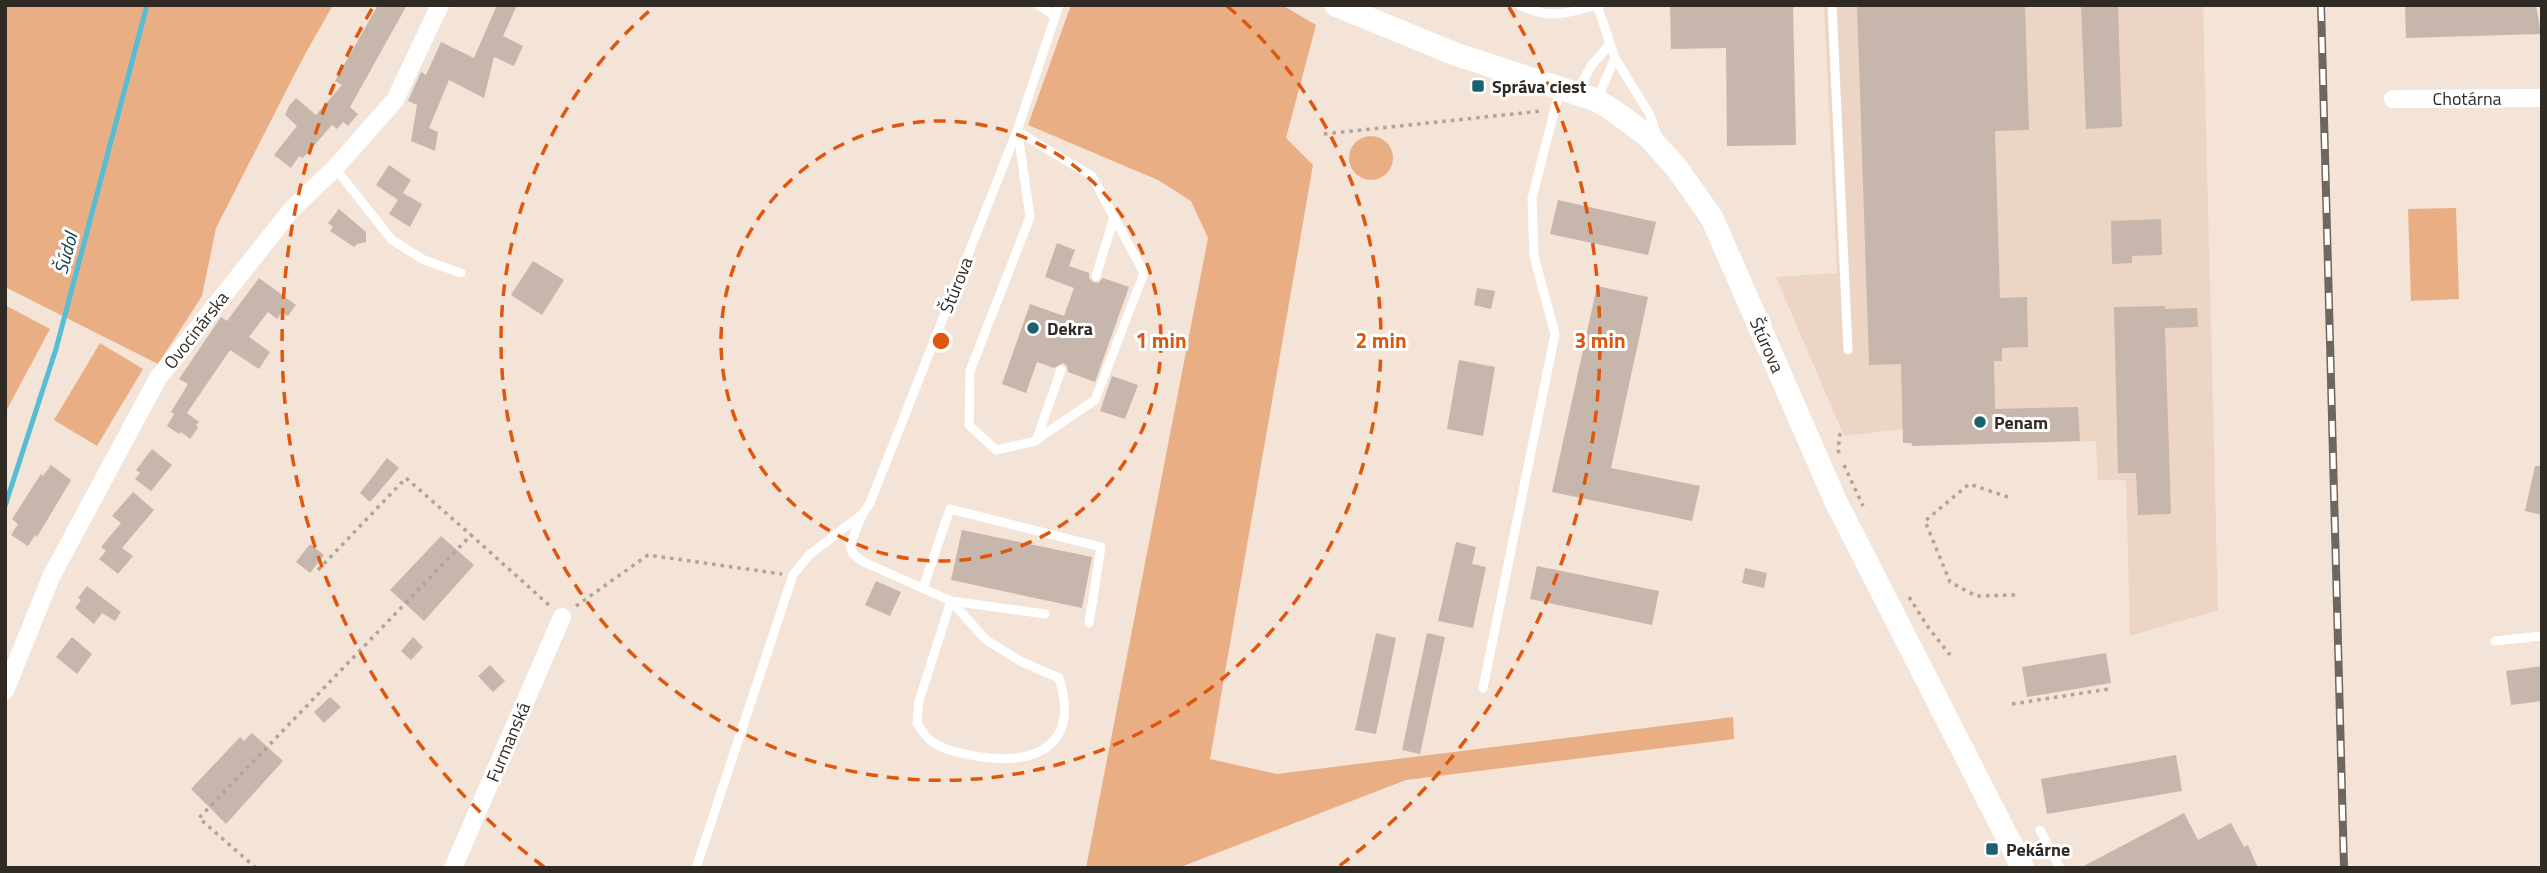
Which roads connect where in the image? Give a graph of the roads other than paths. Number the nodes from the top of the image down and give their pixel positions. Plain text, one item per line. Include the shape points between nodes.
1 (440, 5) edge
2 (1038, 5) edge
3 (1059, 5) edge
4 (1520, 5) edge
5 (1832, 5) edge
6 (1347, 8) edge
7 (1055, 16) junction
8 (1609, 45) junction
9 (1615, 58) junction
10 (1578, 93) junction
11 (2542, 98) edge
12 (2393, 99) dead end
13 (1017, 131) junction
14 (1662, 151) junction
15 (335, 168) junction
16 (1114, 218) junction
17 (461, 273) dead end
18 (1096, 276) dead end
19 (1848, 350) dead end
20 (1061, 370) dead end
21 (1036, 440) junction
22 (862, 514) junction
23 (923, 588) junction
24 (951, 601) junction
25 (1045, 614) dead end
26 (562, 617) road end
27 (1089, 623) dead end
28 (2542, 636) edge
29 (2495, 641) dead end
30 (1483, 688) dead end
31 (5, 691) edge
32 (2040, 830) dead end
33 (453, 868) edge
34 (696, 868) edge
35 (2023, 868) edge
36 (2060, 868) edge

1 - 15 street, Ovocinárska via 395,100
2 - 7 lane
3 - 7 lane, Štúrova
4 - 8 lane via 1560,15 1597,5
5 - 19 lane
6 - 10 street, Štúrova via 1455,54
7 - 13 lane, Štúrova
8 - 9 lane
8 - 10 lane via 1591,66
9 - 10 lane
9 - 14 lane via 1650,115
10 - 14 street, Štúrova via 1633,124
10 - 30 lane via 1554,109 1532,198 1534,256 1555,334
11 - 12 street, Chotárna
13 - 16 lane via 1092,176
13 - 21 lane, Štúrova via 1030,217 970,371 969,425 996,450
13 - 22 lane, Štúrova
14 - 35 street, Štúrova via 1712,218 1836,502
15 - 17 lane via 392,240 424,260
15 - 31 street, Ovocinárska via 292,209 158,378 51,577
16 - 18 lane
16 - 21 lane via 1144,273 1095,400
20 - 21 lane
22 - 23 lane, Štúrova via 850,545 853,554
22 - 34 lane via 809,555 793,575
23 - 24 lane
23 - 27 lane via 950,509 1101,547
24 - 24 lane via 986,640 1059,678 1065,712 1059,734 1038,755 1006,760 961,754 931,741 917,723 919,701
24 - 25 lane
26 - 33 street, Furmanská
28 - 29 lane
32 - 36 lane

